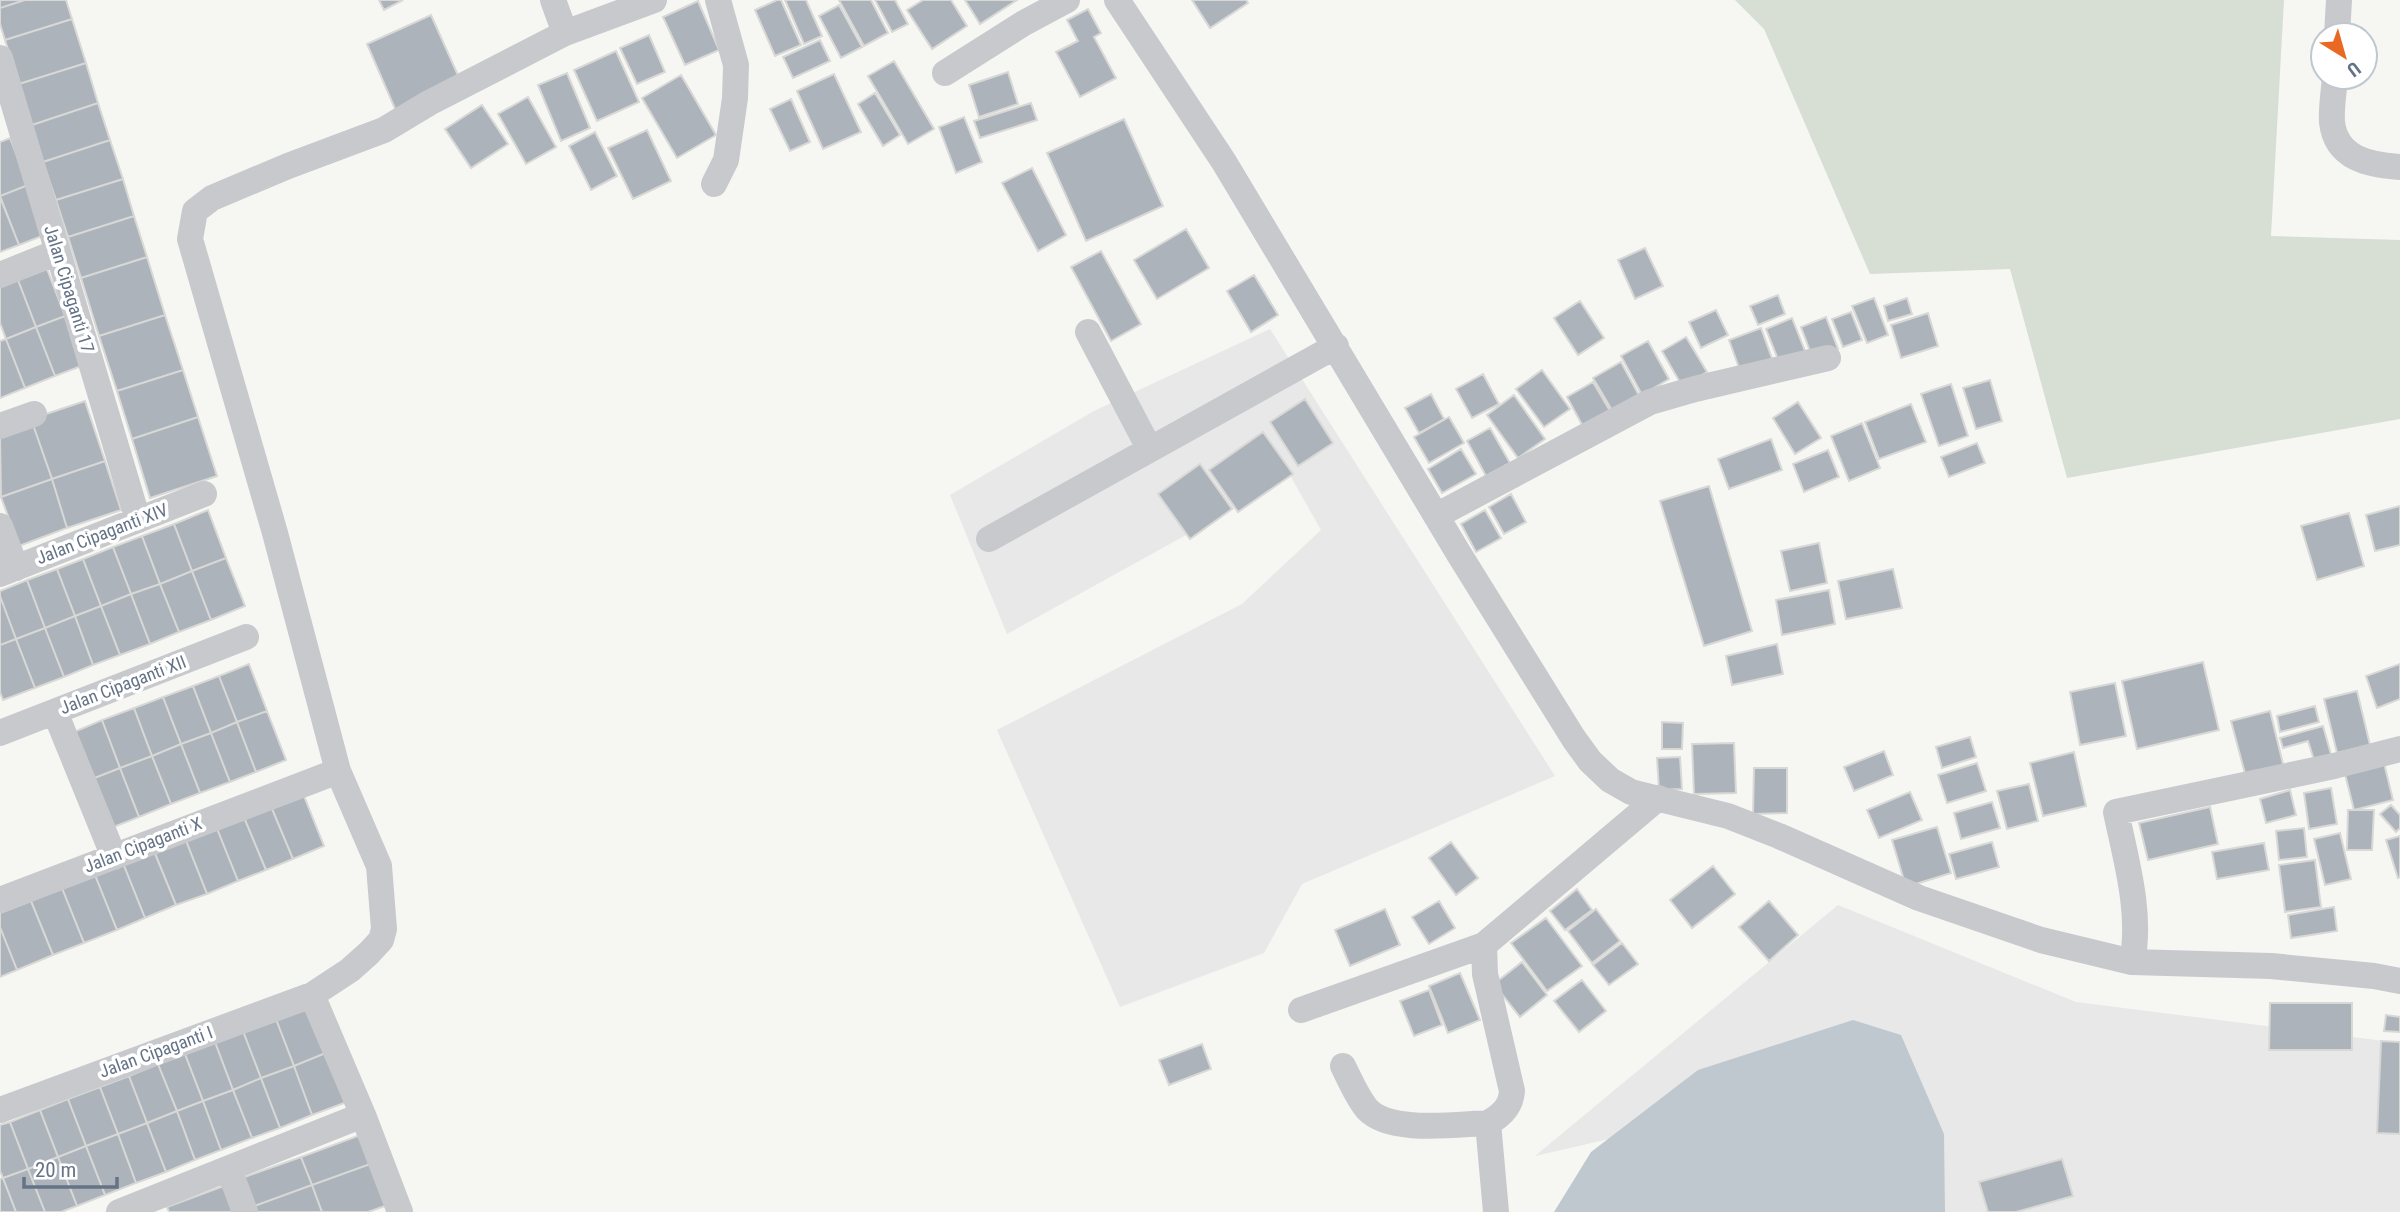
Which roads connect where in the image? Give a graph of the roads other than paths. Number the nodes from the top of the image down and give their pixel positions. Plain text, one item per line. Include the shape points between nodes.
1 (553, 0) edge
2 (654, 0) edge
3 (718, 0) edge
4 (1067, 0) edge
5 (1117, 0) edge
6 (2339, 0) edge
7 (2338, 21) edge
8 (565, 33) junction
9 (0, 58) edge
10 (945, 73) dead end
11 (2334, 91) edge
12 (8, 118) edge
13 (2400, 167) edge
14 (714, 184) dead end
15 (58, 252) junction
16 (0, 275) edge
17 (1088, 332) dead end
18 (1336, 346) junction
19 (1828, 358) dead end
20 (34, 414) dead end
21 (0, 426) edge
22 (1149, 448) junction
23 (204, 495) dead end
24 (1436, 516) junction
25 (138, 520) junction
26 (0, 526) edge
27 (989, 540) dead end
28 (8, 571) edge
29 (246, 637) dead end
30 (55, 712) junction
31 (0, 733) edge
32 (2400, 749) edge
33 (338, 771) junction
34 (1658, 798) junction
35 (114, 857) junction
36 (0, 900) edge
37 (1484, 945) junction
38 (2133, 962) junction
39 (2400, 981) edge
40 (312, 995) junction
41 (1301, 1010) dead end
42 (1343, 1066) dead end
43 (0, 1110) edge
44 (363, 1115) junction
45 (1488, 1123) junction
46 (229, 1169) junction
47 (120, 1212) edge
48 (245, 1212) edge
49 (400, 1212) edge
50 (1496, 1212) edge

1 - 8 street
2 - 8 street, Jalan Cipaganti I
3 - 14 street via 736,65 726,160
4 - 10 street
5 - 18 street via 1224,162
6 - 7 street
8 - 33 street, Jalan Cipaganti I via 384,130 212,198 195,211 190,239
9 - 12 street, Jalan Cipaganti 17
11 - 13 street via 2332,122 2343,146 2355,158 2373,165
12 - 15 street, Jalan Cipaganti 17
15 - 16 street
15 - 25 street, Jalan Cipaganti 17
17 - 22 street
18 - 22 street
18 - 24 street
19 - 24 street via 1650,402
20 - 21 street
22 - 27 street
23 - 25 street, Jalan Cipaganti XIV
24 - 34 street via 1590,761 1631,792
25 - 28 street, Jalan Cipaganti XIV
26 - 28 street
29 - 30 street, Jalan Cipaganti XII
30 - 31 street, Jalan Cipaganti XII
30 - 35 street
32 - 38 street via 2116,812 2137,941
33 - 35 street, Jalan Cipaganti X
33 - 40 street, Jalan Cipaganti I via 379,866 384,929 369,953
34 - 37 street
34 - 38 street via 1728,816 1919,898 2042,940
35 - 36 street, Jalan Cipaganti X
37 - 41 street
37 - 45 street via 1485,974 1512,1091 1506,1108
38 - 39 street via 2272,966
40 - 43 street, Jalan Cipaganti I
40 - 44 street
42 - 45 street via 1368,1110 1381,1119 1422,1126
44 - 46 street
44 - 49 street
45 - 50 street
46 - 47 street
46 - 48 street

